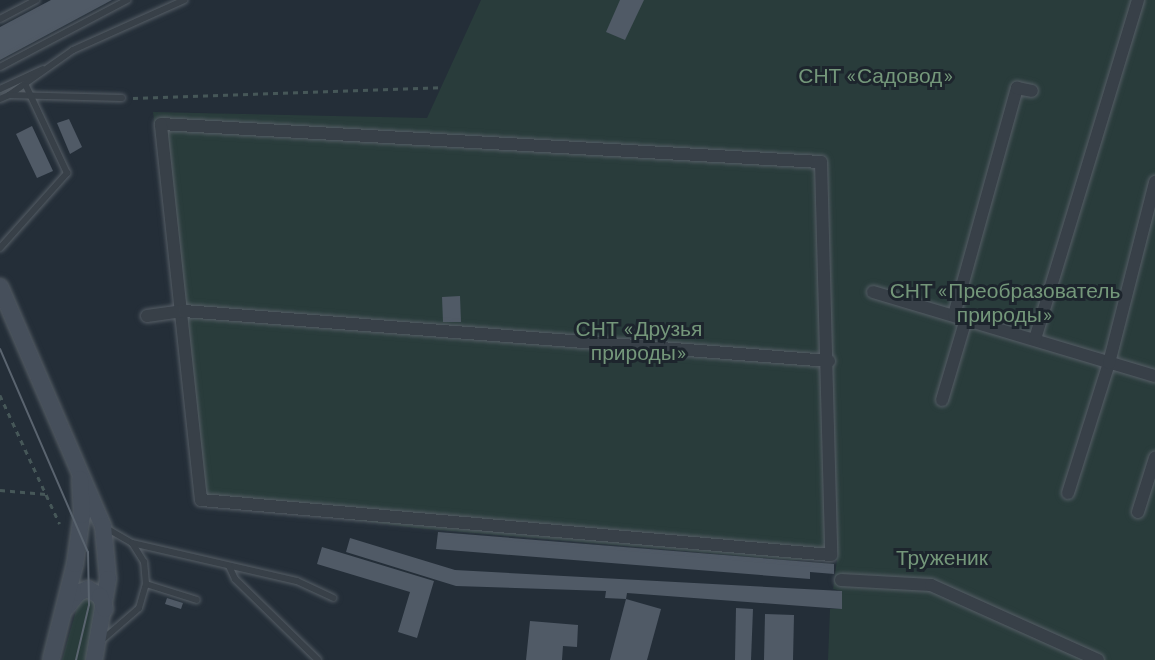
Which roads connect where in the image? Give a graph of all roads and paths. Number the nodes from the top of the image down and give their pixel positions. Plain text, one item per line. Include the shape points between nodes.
1 (36, 0) edge
2 (127, 0) edge
3 (184, 0) edge
4 (1138, 0) edge
5 (0, 19) edge
6 (61, 59) junction
7 (0, 67) edge
8 (26, 86) junction
9 (441, 87) dead end
10 (0, 89) edge
11 (1032, 91) dead end
12 (9, 95) junction
13 (32, 97) junction
14 (122, 98) joint
15 (0, 99) edge
16 (1155, 182) edge
17 (0, 248) edge
18 (0, 287) edge
19 (873, 292) dead end
20 (184, 312) junction
21 (147, 316) dead end
22 (960, 317) junction
23 (1035, 339) junction
24 (829, 361) junction
25 (1109, 363) junction
26 (1155, 376) edge
27 (0, 395) edge
28 (942, 400) dead end
29 (1155, 458) edge
30 (80, 470) junction
31 (0, 490) edge
32 (1068, 493) dead end
33 (46, 494) junction
34 (1138, 512) dead end
35 (60, 524) dead end
36 (103, 526) junction
37 (132, 543) junction
38 (229, 566) junction
39 (841, 580) dead end
40 (146, 584) junction
41 (334, 598) dead end
42 (197, 600) dead end
43 (105, 612) junction
44 (61, 622) junction
45 (100, 642) junction
46 (51, 660) edge
47 (94, 660) edge
48 (318, 660) edge
49 (1098, 660) edge

1 - 5 lane
2 - 7 lane
3 - 6 lane
4 - 23 street
6 - 8 lane
6 - 10 lane
8 - 12 lane
8 - 13 lane
9 - 14 path
11 - 22 street via 1017,88
12 - 13 lane
12 - 15 lane
13 - 14 lane
13 - 17 lane via 66,173
16 - 25 street
18 - 30 street
19 - 22 street
20 - 21 street
20 - 24 street
20 - 24 street via 201,500 831,555
20 - 24 street via 161,124 821,162
22 - 23 street
22 - 28 street
23 - 25 street
25 - 26 street
25 - 32 street
27 - 33 path
29 - 34 street
30 - 36 street
30 - 44 street via 82,515
31 - 33 path
33 - 35 path
36 - 37 lane
36 - 43 street via 108,567
37 - 38 lane
37 - 40 lane via 145,562
38 - 41 lane via 297,581
38 - 48 lane via 235,579 276,623
39 - 49 street via 931,585
40 - 42 lane
40 - 45 lane via 139,608
43 - 44 street via 100,596 83,590 73,597
43 - 45 street
44 - 46 street
45 - 47 street

